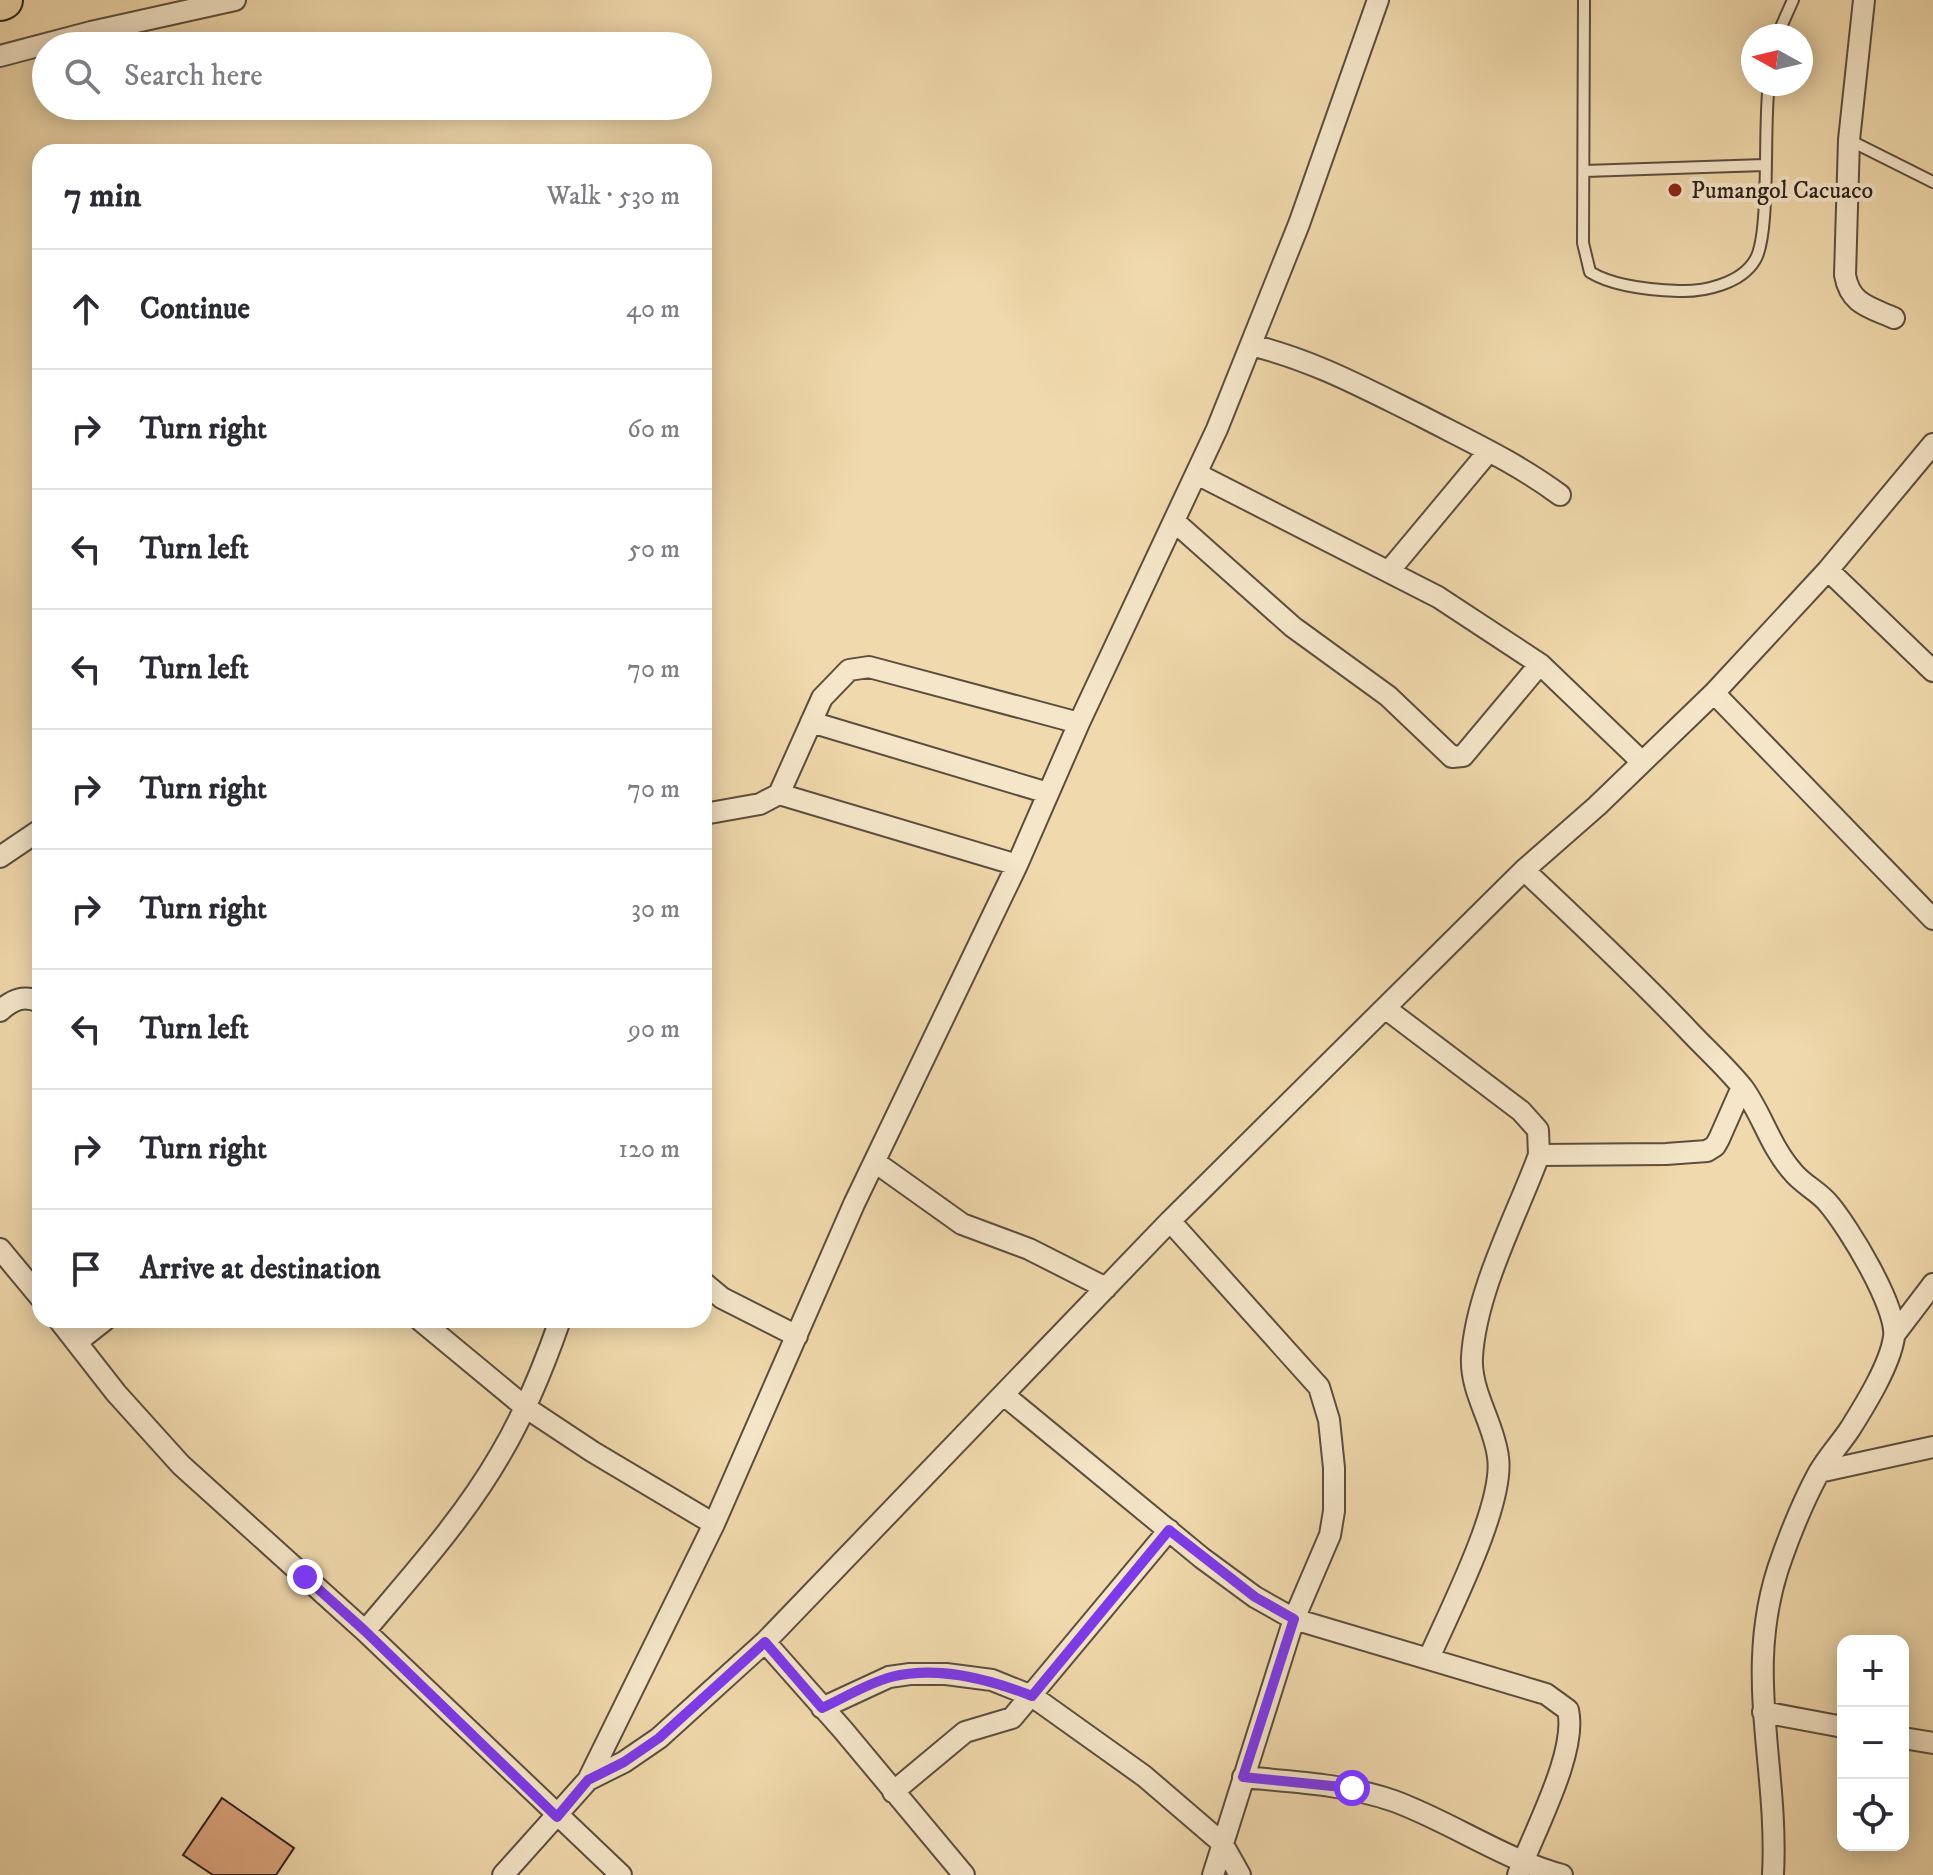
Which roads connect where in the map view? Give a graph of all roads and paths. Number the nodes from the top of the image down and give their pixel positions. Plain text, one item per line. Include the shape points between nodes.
1 (235, 0) edge
2 (1378, 0) edge
3 (1584, 0) edge
4 (1793, 0) edge
5 (1864, 0) edge
6 (1782, 24) edge
7 (91, 32) edge
8 (32, 48) edge
9 (0, 56) edge
10 (1767, 96) edge
11 (1849, 140) junction
12 (1764, 165) junction
13 (1585, 171) junction
14 (1933, 182) edge
15 (1894, 318) dead end
16 (1251, 345) junction
17 (1933, 444) edge
18 (1489, 451) junction
19 (1197, 474) junction
20 (1560, 495) dead end
21 (1175, 522) junction
22 (1828, 570) junction
23 (1389, 571) junction
24 (1540, 664) junction
25 (1933, 671) edge
26 (1714, 693) junction
27 (811, 722) junction
28 (1079, 723) junction
29 (1641, 761) junction
30 (1048, 793) junction
31 (779, 794) junction
32 (712, 813) edge
33 (32, 835) edge
34 (0, 857) edge
35 (1017, 865) junction
36 (1524, 870) junction
37 (1933, 919) edge
38 (32, 1000) edge
39 (1385, 1008) junction
40 (0, 1011) edge
41 (1742, 1087) junction
42 (1539, 1155) junction
43 (875, 1162) junction
44 (1170, 1221) junction
45 (0, 1249) edge
46 (1933, 1284) edge
47 (32, 1287) edge
48 (1106, 1288) junction
49 (712, 1290) edge
50 (66, 1328) edge
51 (95, 1328) edge
52 (430, 1328) edge
53 (557, 1328) edge
54 (1895, 1334) junction
55 (797, 1336) junction
56 (77, 1342) junction
57 (1004, 1395) junction
58 (525, 1407) junction
59 (1933, 1447) edge
60 (1819, 1472) junction
61 (714, 1524) junction
62 (1169, 1530) junction
63 (1294, 1619) junction
64 (365, 1631) junction
65 (765, 1642) junction
66 (1429, 1658) junction
67 (1032, 1696) junction
68 (822, 1708) junction
69 (1763, 1712) junction
70 (1837, 1726) edge
71 (1909, 1739) edge
72 (1933, 1743) edge
73 (1243, 1777) junction
74 (588, 1780) junction
75 (893, 1792) junction
76 (557, 1817) junction
77 (1222, 1843) junction
78 (1521, 1868) edge
79 (503, 1875) edge
80 (621, 1875) edge
81 (964, 1875) edge
82 (1213, 1875) edge
83 (1240, 1875) edge
84 (1562, 1875) edge
85 (1773, 1875) edge

1 - 7 street
2 - 16 street
3 - 13 lane
4 - 6 lane
5 - 11 street
8 - 9 street
10 - 12 lane
11 - 14 lane
11 - 15 street via 1848,290 1859,302
12 - 13 lane
12 - 13 lane via 1763,231 1756,260 1736,277 1701,292 1604,281 1590,272 1583,243
16 - 18 street via 1333,372
16 - 19 street
17 - 22 street
18 - 20 street
18 - 23 street
19 - 21 street
19 - 23 street
21 - 24 street via 1293,627 1388,696 1452,757 1463,756
21 - 28 street
22 - 25 street
22 - 26 street
23 - 24 street
24 - 29 street
26 - 29 street
26 - 37 street
27 - 28 street via 836,681 849,670 869,667
27 - 30 street
27 - 31 street
28 - 30 street
29 - 36 street
30 - 35 street
31 - 32 street via 760,804
31 - 35 street
33 - 34 street
35 - 43 street
36 - 39 street
36 - 41 street via 1637,976
38 - 40 street via 12,1001
39 - 42 street via 1521,1111 1538,1130
39 - 44 street
41 - 42 street via 1719,1139 1707,1151
41 - 54 street via 1793,1174 1826,1201 1855,1241 1889,1309
42 - 66 street via 1482,1298 1472,1358 1474,1383 1497,1450 1496,1489 1487,1523
43 - 48 street via 962,1224 1029,1249
43 - 55 street
44 - 48 street
44 - 63 street via 1319,1387 1325,1401 1334,1511 1330,1535
45 - 47 street
46 - 54 street
48 - 57 street
49 - 55 street
50 - 56 street
51 - 56 street
52 - 58 street
53 - 58 street
54 - 60 street via 1880,1376
55 - 61 street
56 - 64 street via 181,1465
57 - 62 street
57 - 65 street
58 - 61 street
58 - 64 street via 501,1454 456,1520
59 - 60 street
60 - 69 street via 1768,1605 1761,1661
61 - 74 street
62 - 63 street via 1255,1597
62 - 67 street
63 - 66 street
63 - 73 street
64 - 76 street
65 - 68 street
65 - 74 street via 659,1738
66 - 78 street via 1546,1694 1568,1710 1569,1736
67 - 68 street via 992,1680 910,1674 889,1677
67 - 75 street via 1012,1718 965,1732
67 - 77 street via 1144,1776
68 - 75 street
69 - 70 street
69 - 85 street
71 - 72 street
73 - 77 street
73 - 78 street via 1352,1788 1412,1808
74 - 76 street
75 - 81 street
76 - 79 street
76 - 80 street
77 - 82 street
77 - 83 street
78 - 84 street

